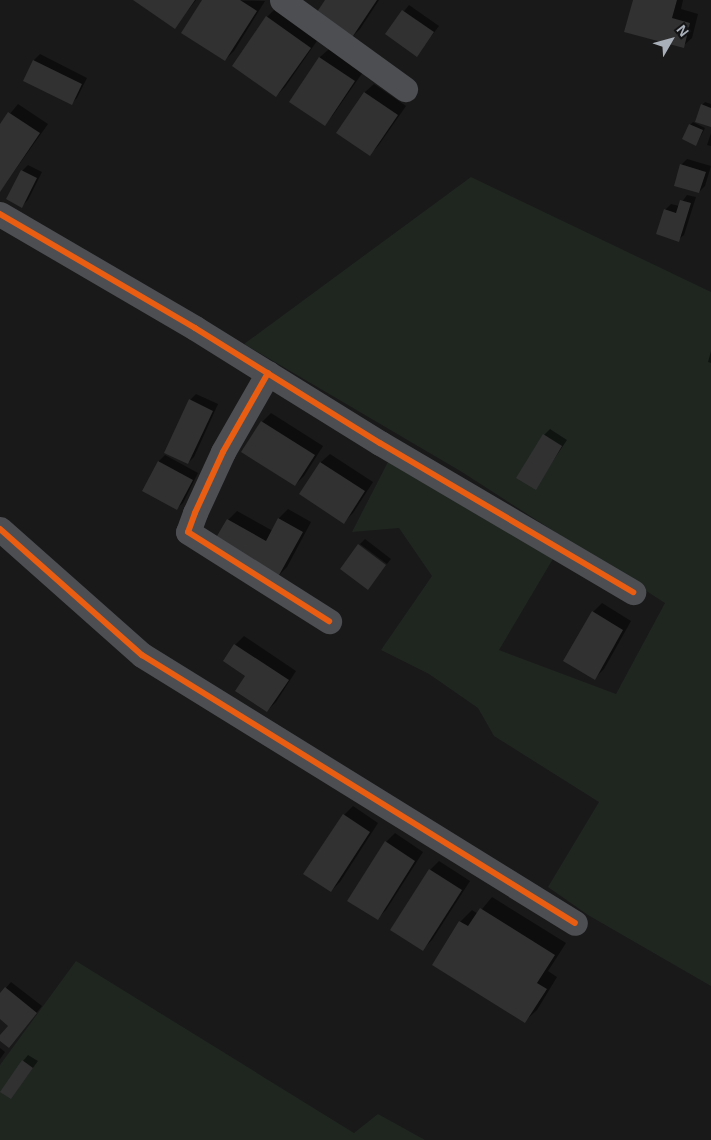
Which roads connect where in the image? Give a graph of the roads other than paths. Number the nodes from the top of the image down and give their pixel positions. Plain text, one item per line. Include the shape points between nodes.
1 (282, 0) edge
2 (310, 8) edge
3 (405, 89) dead end
4 (0, 214) edge
5 (268, 373) junction
6 (0, 529) edge
7 (633, 592) dead end
8 (328, 620) dead end
9 (575, 923) dead end

1 - 2 street
2 - 3 street
4 - 5 street
5 - 7 street
5 - 8 street via 223,452 188,532
6 - 9 street via 142,655

